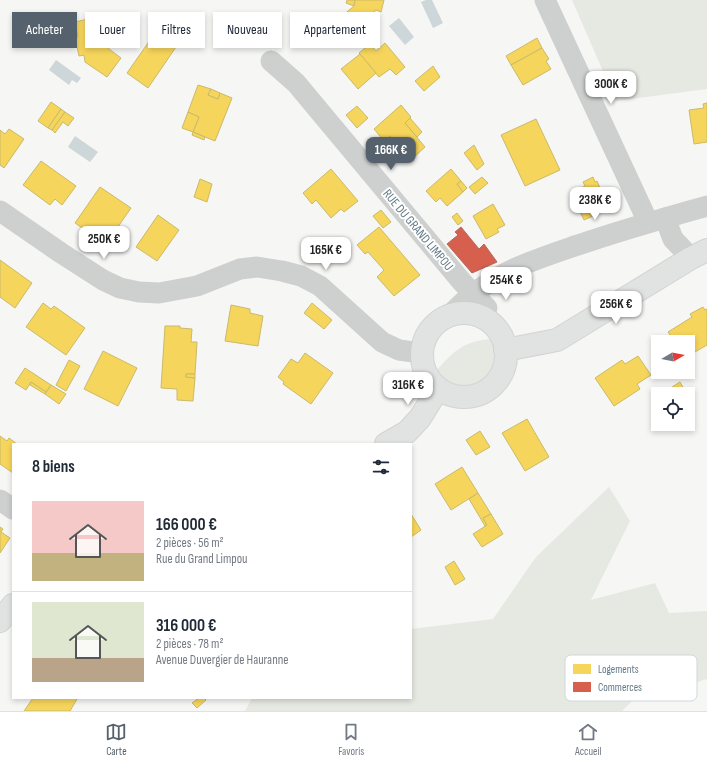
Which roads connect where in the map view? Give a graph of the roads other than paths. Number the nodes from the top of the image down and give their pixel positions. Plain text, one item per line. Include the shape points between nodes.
1 (545, 0) edge
2 (271, 61) dead end
3 (707, 206) edge
4 (0, 211) edge
5 (657, 220) junction
6 (699, 254) edge
7 (500, 275) junction
8 (473, 293) junction
9 (451, 314) junction
10 (487, 314) junction
11 (506, 350) junction
12 (421, 353) junction
13 (438, 389) junction
14 (388, 443) edge
15 (0, 500) edge
16 (12, 508) edge
17 (12, 606) edge
18 (0, 621) edge

1 - 5 street
2 - 8 street, RUE DU GRAND LIMPOU via 296,83
3 - 5 street
4 - 12 street via 103,280 120,288 159,293 197,286 240,269 257,267 301,276 320,286 382,342 399,350
5 - 6 street via 673,239
5 - 7 street via 525,263
6 - 11 main road via 557,340
7 - 8 street
7 - 10 street via 487,302
8 - 9 street
8 - 10 street, RUE DU GRAND LIMPOU
9 - 10 main road
9 - 12 main road via 430,329
10 - 11 main road via 502,338
11 - 13 main road via 505,364 500,377 491,388 478,395 465,397 451,395
12 - 13 main road via 429,379
13 - 14 main road via 420,418 407,432
15 - 16 street
17 - 18 main road

